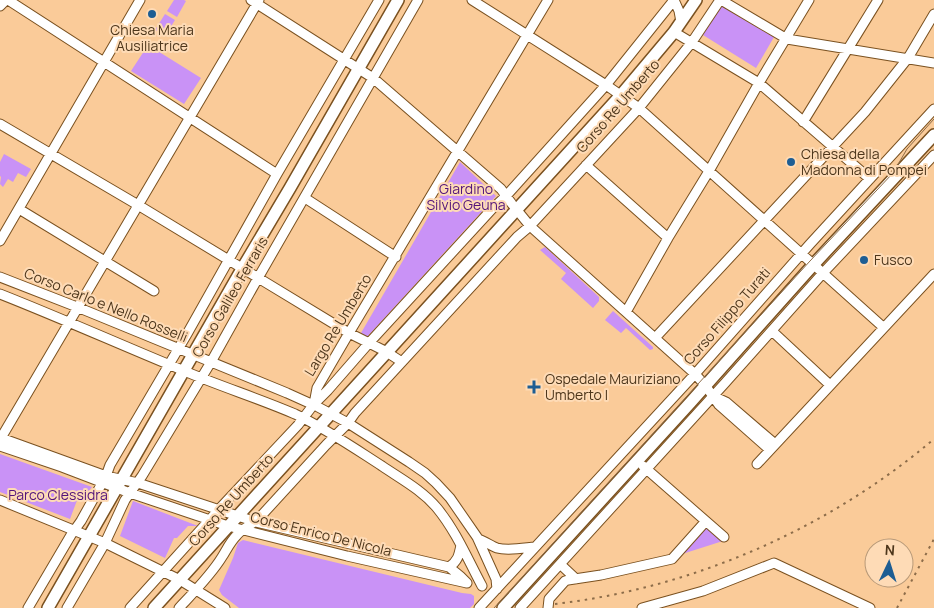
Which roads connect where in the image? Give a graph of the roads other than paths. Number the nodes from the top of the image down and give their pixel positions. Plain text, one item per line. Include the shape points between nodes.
1 (7, 0) edge
2 (140, 0) edge
3 (379, 0) edge
4 (398, 0) edge
5 (418, 0) edge
6 (472, 0) edge
7 (548, 0) edge
8 (674, 0) edge
9 (696, 0) edge
10 (721, 0) edge
11 (809, 0) edge
12 (878, 0) edge
13 (256, 1) edge
14 (0, 6) edge
15 (934, 14) edge
16 (681, 22) junction
17 (674, 32) junction
18 (527, 35) junction
19 (786, 38) junction
20 (692, 42) junction
21 (848, 49) junction
22 (908, 58) junction
23 (344, 60) junction
24 (104, 62) junction
25 (934, 63) edge
26 (358, 68) junction
27 (373, 78) junction
28 (759, 83) junction
29 (606, 84) junction
30 (621, 95) junction
31 (638, 108) junction
32 (934, 109) edge
33 (189, 118) junction
34 (803, 122) junction
35 (0, 124) edge
36 (934, 135) edge
37 (832, 147) junction
38 (458, 152) junction
39 (51, 154) junction
40 (934, 155) edge
41 (586, 165) junction
42 (709, 171) junction
43 (276, 174) junction
44 (870, 179) junction
45 (506, 196) junction
46 (305, 198) junction
47 (138, 205) junction
48 (19, 209) junction
49 (516, 210) junction
50 (763, 220) junction
51 (530, 226) junction
52 (668, 238) junction
53 (0, 240) edge
54 (802, 254) junction
55 (396, 256) junction
56 (228, 260) junction
57 (104, 261) junction
58 (813, 265) junction
59 (242, 269) junction
60 (823, 273) junction
61 (934, 274) edge
62 (0, 277) edge
63 (258, 278) junction
64 (154, 292) dead end
65 (0, 294) edge
66 (77, 307) junction
67 (626, 312) junction
68 (69, 322) junction
69 (883, 327) junction
70 (772, 331) junction
71 (350, 333) junction
72 (655, 338) junction
73 (369, 343) junction
74 (178, 349) junction
75 (386, 352) junction
76 (192, 355) junction
77 (210, 362) junction
78 (402, 362) junction
79 (169, 365) junction
80 (184, 371) junction
81 (695, 374) junction
82 (201, 378) junction
83 (705, 385) junction
84 (830, 385) junction
85 (713, 396) junction
86 (314, 404) junction
87 (331, 413) junction
88 (304, 419) junction
89 (348, 423) junction
90 (318, 427) junction
91 (335, 436) junction
92 (1, 438) edge
93 (0, 446) edge
94 (772, 447) junction
95 (637, 461) junction
96 (757, 464) dead end
97 (647, 470) junction
98 (104, 479) junction
99 (119, 483) junction
100 (138, 483) junction
101 (130, 493) junction
102 (0, 500) edge
103 (218, 510) junction
104 (237, 516) junction
105 (210, 520) junction
106 (706, 521) junction
107 (256, 522) junction
108 (228, 526) junction
109 (74, 530) junction
110 (242, 530) junction
111 (89, 536) junction
112 (724, 537) dead end
113 (478, 539) junction
114 (105, 543) junction
115 (461, 545) junction
116 (536, 547) junction
117 (146, 563) junction
118 (560, 564) junction
119 (449, 567) junction
120 (163, 571) junction
121 (576, 579) junction
122 (180, 580) junction
123 (467, 583) junction
124 (150, 586) junction
125 (482, 586) junction
126 (497, 589) junction
127 (196, 590) junction
128 (506, 604) edge
129 (28, 608) edge
130 (48, 608) edge
131 (67, 608) edge
132 (130, 608) edge
133 (154, 608) edge
134 (179, 608) edge
135 (225, 608) edge
136 (479, 608) edge
137 (520, 608) edge
138 (548, 608) edge
139 (642, 608) edge
140 (870, 608) edge

1 - 14 street
1 - 24 street
2 - 24 street
3 - 23 street, Corso Galileo Ferraris
4 - 26 main road, Corso Galileo Ferraris
5 - 27 street, Corso Galileo Ferraris
6 - 18 street
7 - 18 street, Largo Re Umberto
8 - 16 street
8 - 29 street, Corso Re Umberto
9 - 16 main road, Corso Re Umberto
10 - 19 street
10 - 20 street, Corso Re Umberto
11 - 19 street
12 - 21 street
13 - 23 street
13 - 33 street
15 - 22 street
16 - 17 main road, Corso Re Umberto
17 - 20 street
17 - 30 main road, Corso Re Umberto
18 - 29 street
18 - 38 street, Largo Re Umberto
19 - 21 street
19 - 28 street
20 - 28 street
20 - 31 street, Corso Re Umberto
21 - 22 street
21 - 34 street
22 - 25 street
22 - 37 street
23 - 26 street
23 - 43 street, Corso Galileo Ferraris
24 - 33 street
24 - 39 street
26 - 27 street
26 - 59 main road, Corso Galileo Ferraris
27 - 38 street
27 - 46 street, Corso Galileo Ferraris
28 - 34 street
28 - 42 street
29 - 30 street
29 - 45 street, Corso Re Umberto
30 - 31 street
30 - 49 main road, Corso Re Umberto
31 - 41 street, Corso Re Umberto
31 - 42 street
32 - 44 street, Corso Filippo Turati
33 - 43 street
33 - 47 street
34 - 37 street
35 - 39 street
36 - 58 main road
37 - 44 street
37 - 50 street
38 - 45 street
38 - 55 street, Largo Re Umberto
39 - 47 street
39 - 48 street
40 - 60 street
41 - 51 street, Corso Re Umberto
41 - 52 street
42 - 50 street
42 - 52 street
43 - 56 street, Corso Galileo Ferraris
44 - 54 street, Corso Filippo Turati
45 - 49 street
45 - 73 street, Largo Re Umberto
46 - 55 street
46 - 63 street, Corso Galileo Ferraris
47 - 56 street
47 - 57 street
48 - 53 street
48 - 57 street
49 - 51 street
49 - 75 main road
50 - 54 street
50 - 72 street
51 - 67 street
51 - 78 street
52 - 67 street
54 - 58 street
54 - 81 street, Corso Filippo Turati
55 - 71 street, Largo Re Umberto
56 - 59 street
56 - 74 street, Corso Galileo Ferraris
57 - 64 street
57 - 66 street
58 - 60 street
58 - 83 main road
59 - 63 street
59 - 76 main road, Corso Galileo Ferraris
60 - 69 street
60 - 70 street
61 - 69 street
62 - 66 street, Corso Carlo e Nello Rosselli
63 - 71 street
63 - 77 street, Corso Galileo Ferraris
65 - 68 street
66 - 68 street
66 - 74 street, Corso Carlo e Nello Rosselli
67 - 72 street
68 - 79 street
68 - 92 street
69 - 84 street
70 - 84 street
70 - 85 street
71 - 73 street
71 - 86 street, Largo Re Umberto via 318,388
72 - 81 street
73 - 75 street
73 - 86 street, Largo Re Umberto
74 - 76 street, Corso Carlo e Nello Rosselli
74 - 79 street, Corso Galileo Ferraris
75 - 78 street
75 - 87 main road
76 - 77 street, Corso Carlo e Nello Rosselli
76 - 80 main road, Corso Galileo Ferraris
77 - 82 street, Corso Galileo Ferraris
77 - 86 street, Corso Carlo e Nello Rosselli
78 - 89 street
79 - 80 street
79 - 98 street, Corso Galileo Ferraris
80 - 82 street
80 - 99 main road, Corso Galileo Ferraris
81 - 83 street
81 - 116 street, Corso Filippo Turati
82 - 88 street
82 - 100 street, Corso Galileo Ferraris
83 - 85 street
83 - 95 main road
84 - 94 street
85 - 94 street via 726,402
85 - 97 street
86 - 87 street, Corso Carlo e Nello Rosselli
86 - 88 street, Corso Re Umberto
87 - 89 street, Corso Carlo e Nello Rosselli
87 - 90 main road, Corso Re Umberto
88 - 90 street
88 - 103 street, Corso Re Umberto
89 - 91 street, Corso Re Umberto
89 - 113 street, Corso Carlo e Nello Rosselli via 436,483
90 - 91 street
90 - 104 main road, Corso Re Umberto
91 - 107 street, Corso Re Umberto
91 - 115 street via 422,494 436,507
92 - 98 street, Corso Enrico De Nicola
93 - 98 street, Corso Enrico De Nicola
94 - 96 street
95 - 97 street
95 - 128 main road
97 - 106 street
97 - 118 street
98 - 99 street, Corso Enrico De Nicola
98 - 109 street, Corso Galileo Ferraris
99 - 100 street, Corso Enrico De Nicola
99 - 101 street, Corso Enrico De Nicola
99 - 111 main road, Corso Galileo Ferraris
100 - 101 street, Corso Galileo Ferraris
100 - 103 street, Corso Enrico De Nicola
101 - 105 street, Corso Enrico De Nicola
101 - 114 street, Corso Galileo Ferraris
102 - 109 street
103 - 104 street, Corso Enrico De Nicola
103 - 105 street, Corso Re Umberto
104 - 107 street, Corso Enrico De Nicola
104 - 108 main road, Corso Re Umberto
105 - 108 street, Corso Enrico De Nicola
105 - 120 street, Corso Re Umberto
106 - 112 street
106 - 121 street via 672,559
107 - 110 street, Corso Re Umberto
107 - 119 street, Corso Enrico De Nicola
108 - 110 street, Corso Enrico De Nicola
108 - 122 main road, Corso Re Umberto
109 - 111 street
109 - 129 street, Corso Galileo Ferraris
110 - 123 street, Corso Enrico De Nicola
110 - 127 street, Corso Re Umberto
111 - 114 street
111 - 130 main road, Corso Galileo Ferraris
113 - 116 street via 498,548
113 - 126 street, Corso Carlo e Nello Rosselli via 496,579
114 - 117 street
114 - 131 street, Corso Galileo Ferraris
115 - 119 street via 457,561
115 - 125 street
116 - 126 street, Corso Filippo Turati
117 - 120 street
117 - 124 street
118 - 121 street
118 - 137 street
119 - 123 street, Corso Enrico De Nicola
120 - 122 street
120 - 124 street, Corso Re Umberto
121 - 138 street via 565,581 549,599
122 - 127 street
122 - 133 main road, Corso Re Umberto
123 - 125 street, Corso Enrico De Nicola
124 - 132 street, Corso Re Umberto
125 - 126 street
126 - 128 street
126 - 136 street, Corso Filippo Turati
127 - 134 street, Corso Re Umberto
127 - 135 street
128 - 137 street
139 - 140 street via 703,591 774,563

